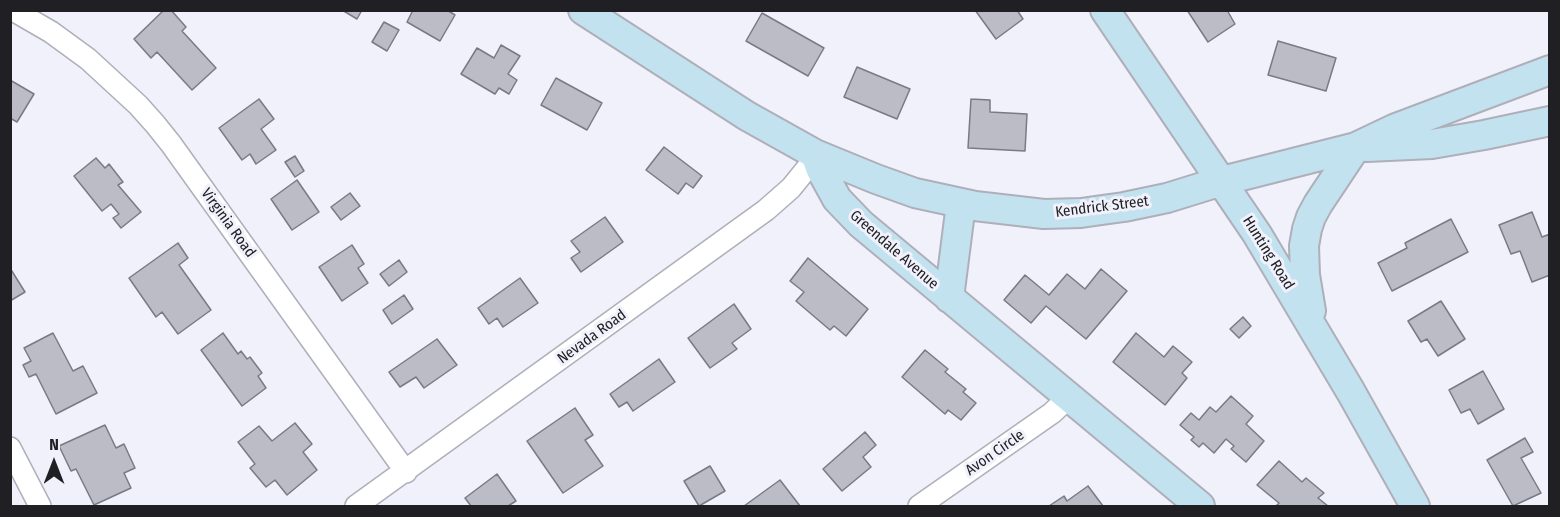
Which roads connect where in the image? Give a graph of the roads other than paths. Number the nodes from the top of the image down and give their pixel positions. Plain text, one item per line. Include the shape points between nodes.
1 (13, 10) edge
2 (583, 10) edge
3 (1105, 10) edge
4 (1550, 70) edge
5 (1550, 121) edge
6 (1356, 147) junction
7 (815, 154) junction
8 (1222, 181) junction
9 (960, 204) junction
10 (949, 298) junction
11 (1318, 335) junction
12 (1069, 397) junction
13 (10, 448) edge
14 (405, 472) junction
15 (40, 507) edge
16 (356, 507) edge
17 (919, 507) edge
18 (1200, 507) edge
19 (1415, 507) edge

1 - 14 street, Virginia Road via 88,59 155,124
2 - 7 main road via 747,116
3 - 8 main road, Hunting Road
4 - 6 main road, Kendrick Street
5 - 6 main road, Kendrick Street via 1432,144
6 - 8 main road, Kendrick Street
6 - 11 main road via 1313,212 1305,234 1305,275
7 - 9 main road, Kendrick Street via 897,188
7 - 10 main road, Greendale Avenue via 828,184 849,212
7 - 14 street, Nevada Road via 791,188 766,210
8 - 9 main road, Kendrick Street via 1167,198 1081,213 1024,212
8 - 11 main road, Hunting Road
9 - 10 main road
10 - 12 main road, Greendale Avenue
11 - 19 main road, Hunting Road
12 - 17 street, Avon Circle
12 - 18 main road, Greendale Avenue
13 - 15 street
14 - 16 street, Nevada Road

